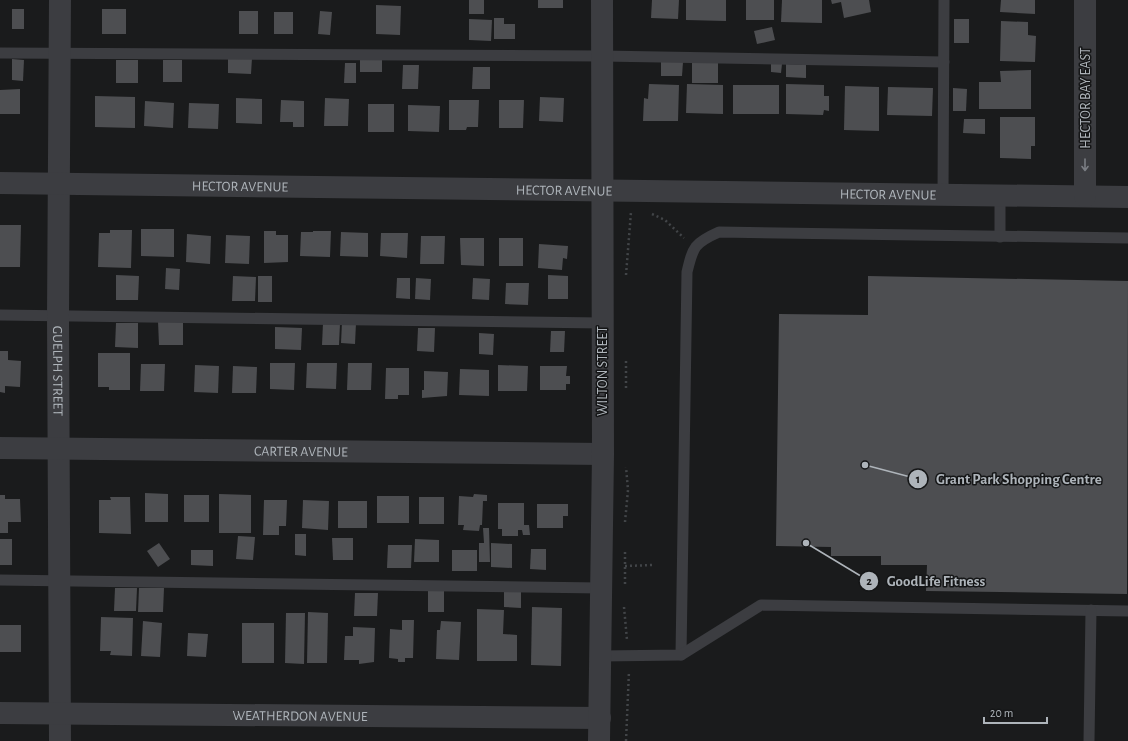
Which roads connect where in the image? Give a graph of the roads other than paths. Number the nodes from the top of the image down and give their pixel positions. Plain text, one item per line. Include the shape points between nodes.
1 (60, 0) edge
2 (602, 0) edge
3 (944, 0) edge
4 (1086, 0) edge
5 (0, 53) edge
6 (59, 54) junction
7 (602, 56) junction
8 (944, 62) junction
9 (0, 183) edge
10 (60, 184) junction
11 (603, 191) junction
12 (943, 195) junction
13 (1000, 196) junction
14 (1085, 196) junction
15 (1128, 197) edge
16 (1000, 237) junction
17 (1128, 238) edge
18 (0, 315) edge
19 (58, 316) junction
20 (602, 323) junction
21 (0, 448) edge
22 (60, 449) junction
23 (603, 454) junction
24 (0, 580) edge
25 (60, 581) junction
26 (602, 588) junction
27 (1091, 610) junction
28 (1128, 611) edge
29 (681, 655) junction
30 (601, 656) junction
31 (0, 713) edge
32 (61, 714) junction
33 (600, 718) junction
34 (60, 741) edge
35 (599, 741) edge
36 (1089, 741) edge

1 - 6 street, GUELPH STREET
2 - 7 street, WILTON STREET
3 - 8 lane
4 -> 14 street, HECTOR BAY EAST
5 - 6 lane
6 - 7 lane
6 - 10 street, GUELPH STREET
7 - 8 lane
7 - 11 street, WILTON STREET
8 - 12 lane
9 - 10 street, HECTOR AVENUE
10 - 11 street, HECTOR AVENUE
10 - 19 street, GUELPH STREET
11 - 12 street, HECTOR AVENUE
11 - 20 street, WILTON STREET
12 - 13 street, HECTOR AVENUE
13 - 14 street, HECTOR AVENUE
13 - 16 lane
14 - 15 street, HECTOR AVENUE
16 - 17 lane
16 - 29 lane via 719,232 703,239 692,251 687,272
18 - 19 lane
19 - 20 lane
19 - 22 street, GUELPH STREET
20 - 23 street, WILTON STREET
21 - 22 street, CARTER AVENUE
22 - 23 street, CARTER AVENUE
22 - 25 street, GUELPH STREET
23 - 26 street, WILTON STREET
24 - 25 lane
25 - 26 lane
25 - 32 street, GUELPH STREET
26 - 30 street, WILTON STREET
27 - 28 lane
27 - 29 lane via 761,604
27 - 36 lane
29 - 30 lane
30 - 33 street, WILTON STREET
31 - 32 street, WEATHERDON AVENUE
32 - 33 street, WEATHERDON AVENUE
32 - 34 street, GUELPH STREET
33 - 35 street, WILTON STREET

